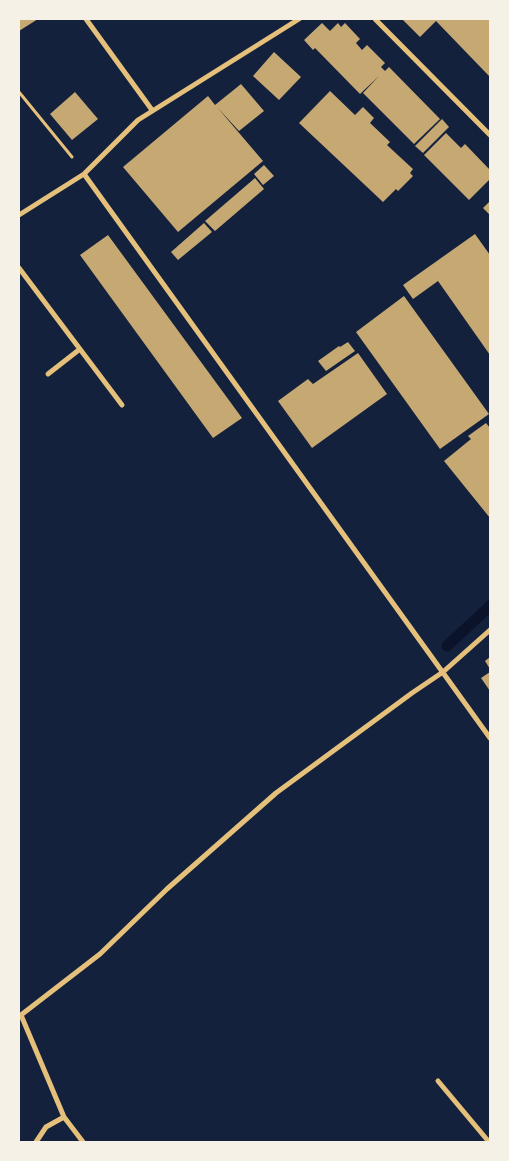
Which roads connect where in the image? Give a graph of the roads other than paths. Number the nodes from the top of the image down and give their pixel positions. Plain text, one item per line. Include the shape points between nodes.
1 (86, 19) edge
2 (299, 19) edge
3 (375, 19) edge
4 (152, 110) junction
5 (490, 135) edge
6 (84, 174) junction
7 (19, 215) edge
8 (19, 268) edge
9 (80, 349) junction
10 (48, 374) dead end
11 (122, 405) dead end
12 (490, 630) edge
13 (443, 672) junction
14 (490, 738) edge
15 (438, 1081) dead end
16 (64, 1117) junction
17 (36, 1142) edge
18 (83, 1142) edge
19 (488, 1142) edge

1 - 4 street
2 - 4 street
3 - 5 street
4 - 6 street
6 - 7 street
6 - 13 street
8 - 9 street
9 - 10 street
9 - 11 street
12 - 13 street
13 - 14 street
13 - 16 street via 276,793 167,889 100,954 21,1015
15 - 19 street
16 - 17 street via 46,1127
16 - 18 street

